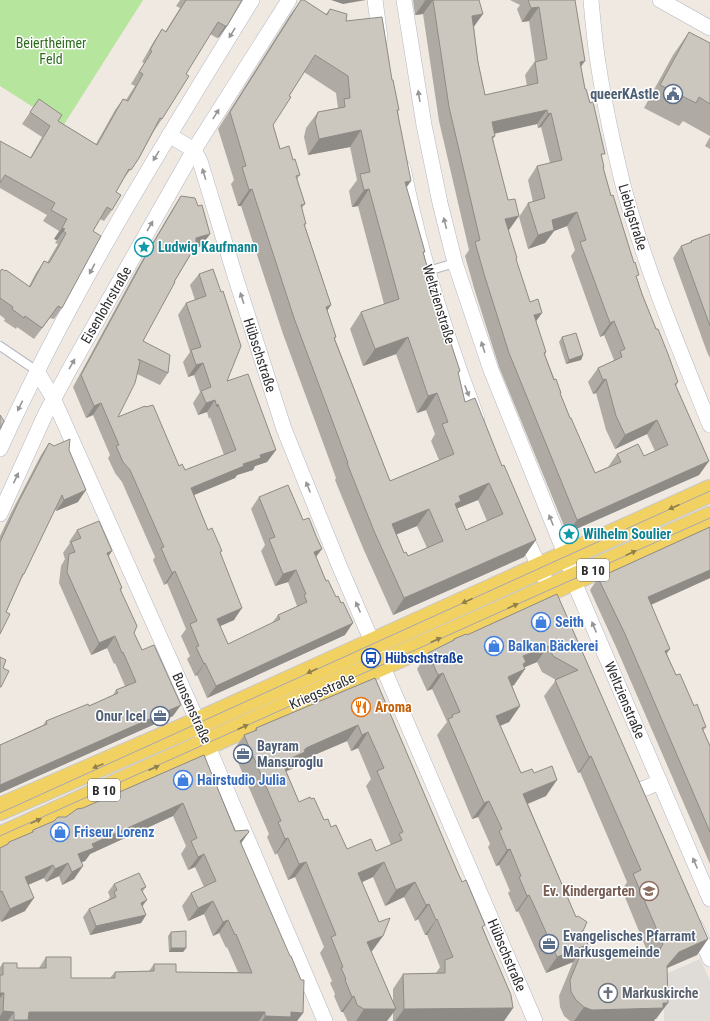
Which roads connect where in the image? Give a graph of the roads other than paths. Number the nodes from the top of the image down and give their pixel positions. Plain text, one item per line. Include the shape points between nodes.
1 (252, 0) edge
2 (289, 0) edge
3 (375, 0) edge
4 (404, 0) edge
5 (591, 0) edge
6 (660, 0) edge
7 (710, 28) edge
8 (382, 48) edge
9 (168, 135) junction
10 (194, 150) junction
11 (400, 152) edge
12 (455, 263) junction
13 (428, 271) junction
14 (0, 346) edge
15 (37, 371) junction
16 (53, 398) junction
17 (710, 425) edge
18 (482, 431) edge
19 (0, 449) edge
20 (710, 491) edge
21 (0, 514) edge
22 (710, 518) edge
23 (517, 519) edge
24 (566, 556) junction
25 (541, 568) junction
26 (573, 579) junction
27 (553, 596) junction
28 (373, 643) junction
29 (382, 664) junction
30 (198, 723) junction
31 (207, 743) junction
32 (632, 777) edge
33 (660, 782) junction
34 (638, 792) junction
35 (644, 806) edge
36 (0, 809) edge
37 (0, 838) edge
38 (710, 898) edge
39 (691, 916) edge
40 (710, 959) edge
41 (325, 1021) edge
42 (535, 1021) edge

1 -> 9 street, Eisenlohrstraße
10 -> 2 street, Eisenlohrstraße
3 - 8 street
12 -> 4 street, Weltzienstraße via 424,125
5 - 17 street, Liebigstraße via 599,69 630,209 673,334
6 - 7 street
9 - 10 street
9 -> 15 street, Eisenlohrstraße via 105,244
16 -> 10 street, Eisenlohrstraße
28 -> 10 street, Hübschstraße via 284,428 200,161
11 - 13 street, Weltzienstraße
12 - 13 lane
24 -> 12 street, Weltzienstraße via 490,370
13 -> 18 street, Weltzienstraße via 462,379
14 - 15 lane
15 - 16 street
15 -> 19 street, Eisenlohrstraße
21 -> 16 street, Eisenlohrstraße
16 - 30 street, Bunsenstraße
20 -> 24 main road, Kriegsstraße / B 10
26 -> 22 main road, Kriegsstraße / B 10
23 - 25 street
24 - 25 main road, Kriegsstraße / B 10
24 - 26 street, Weltzienstraße
25 - 27 street
25 -> 28 main road, Kriegsstraße / B 10
26 - 27 main road, Kriegsstraße / B 10
33 -> 26 street, Weltzienstraße
29 -> 27 main road, Kriegsstraße / B 10
28 - 29 street, Hübschstraße
28 -> 30 main road, Kriegsstraße / B 10
31 -> 29 main road, Kriegsstraße / B 10
29 - 42 street, Hübschstraße
30 - 31 street, Bunsenstraße
30 -> 36 main road, Kriegsstraße / B 10
37 -> 31 main road, Kriegsstraße / B 10
31 - 41 street, Bunsenstraße
32 - 34 street
33 - 34 street
38 -> 33 street, Weltzienstraße
34 - 35 street
39 - 40 street

